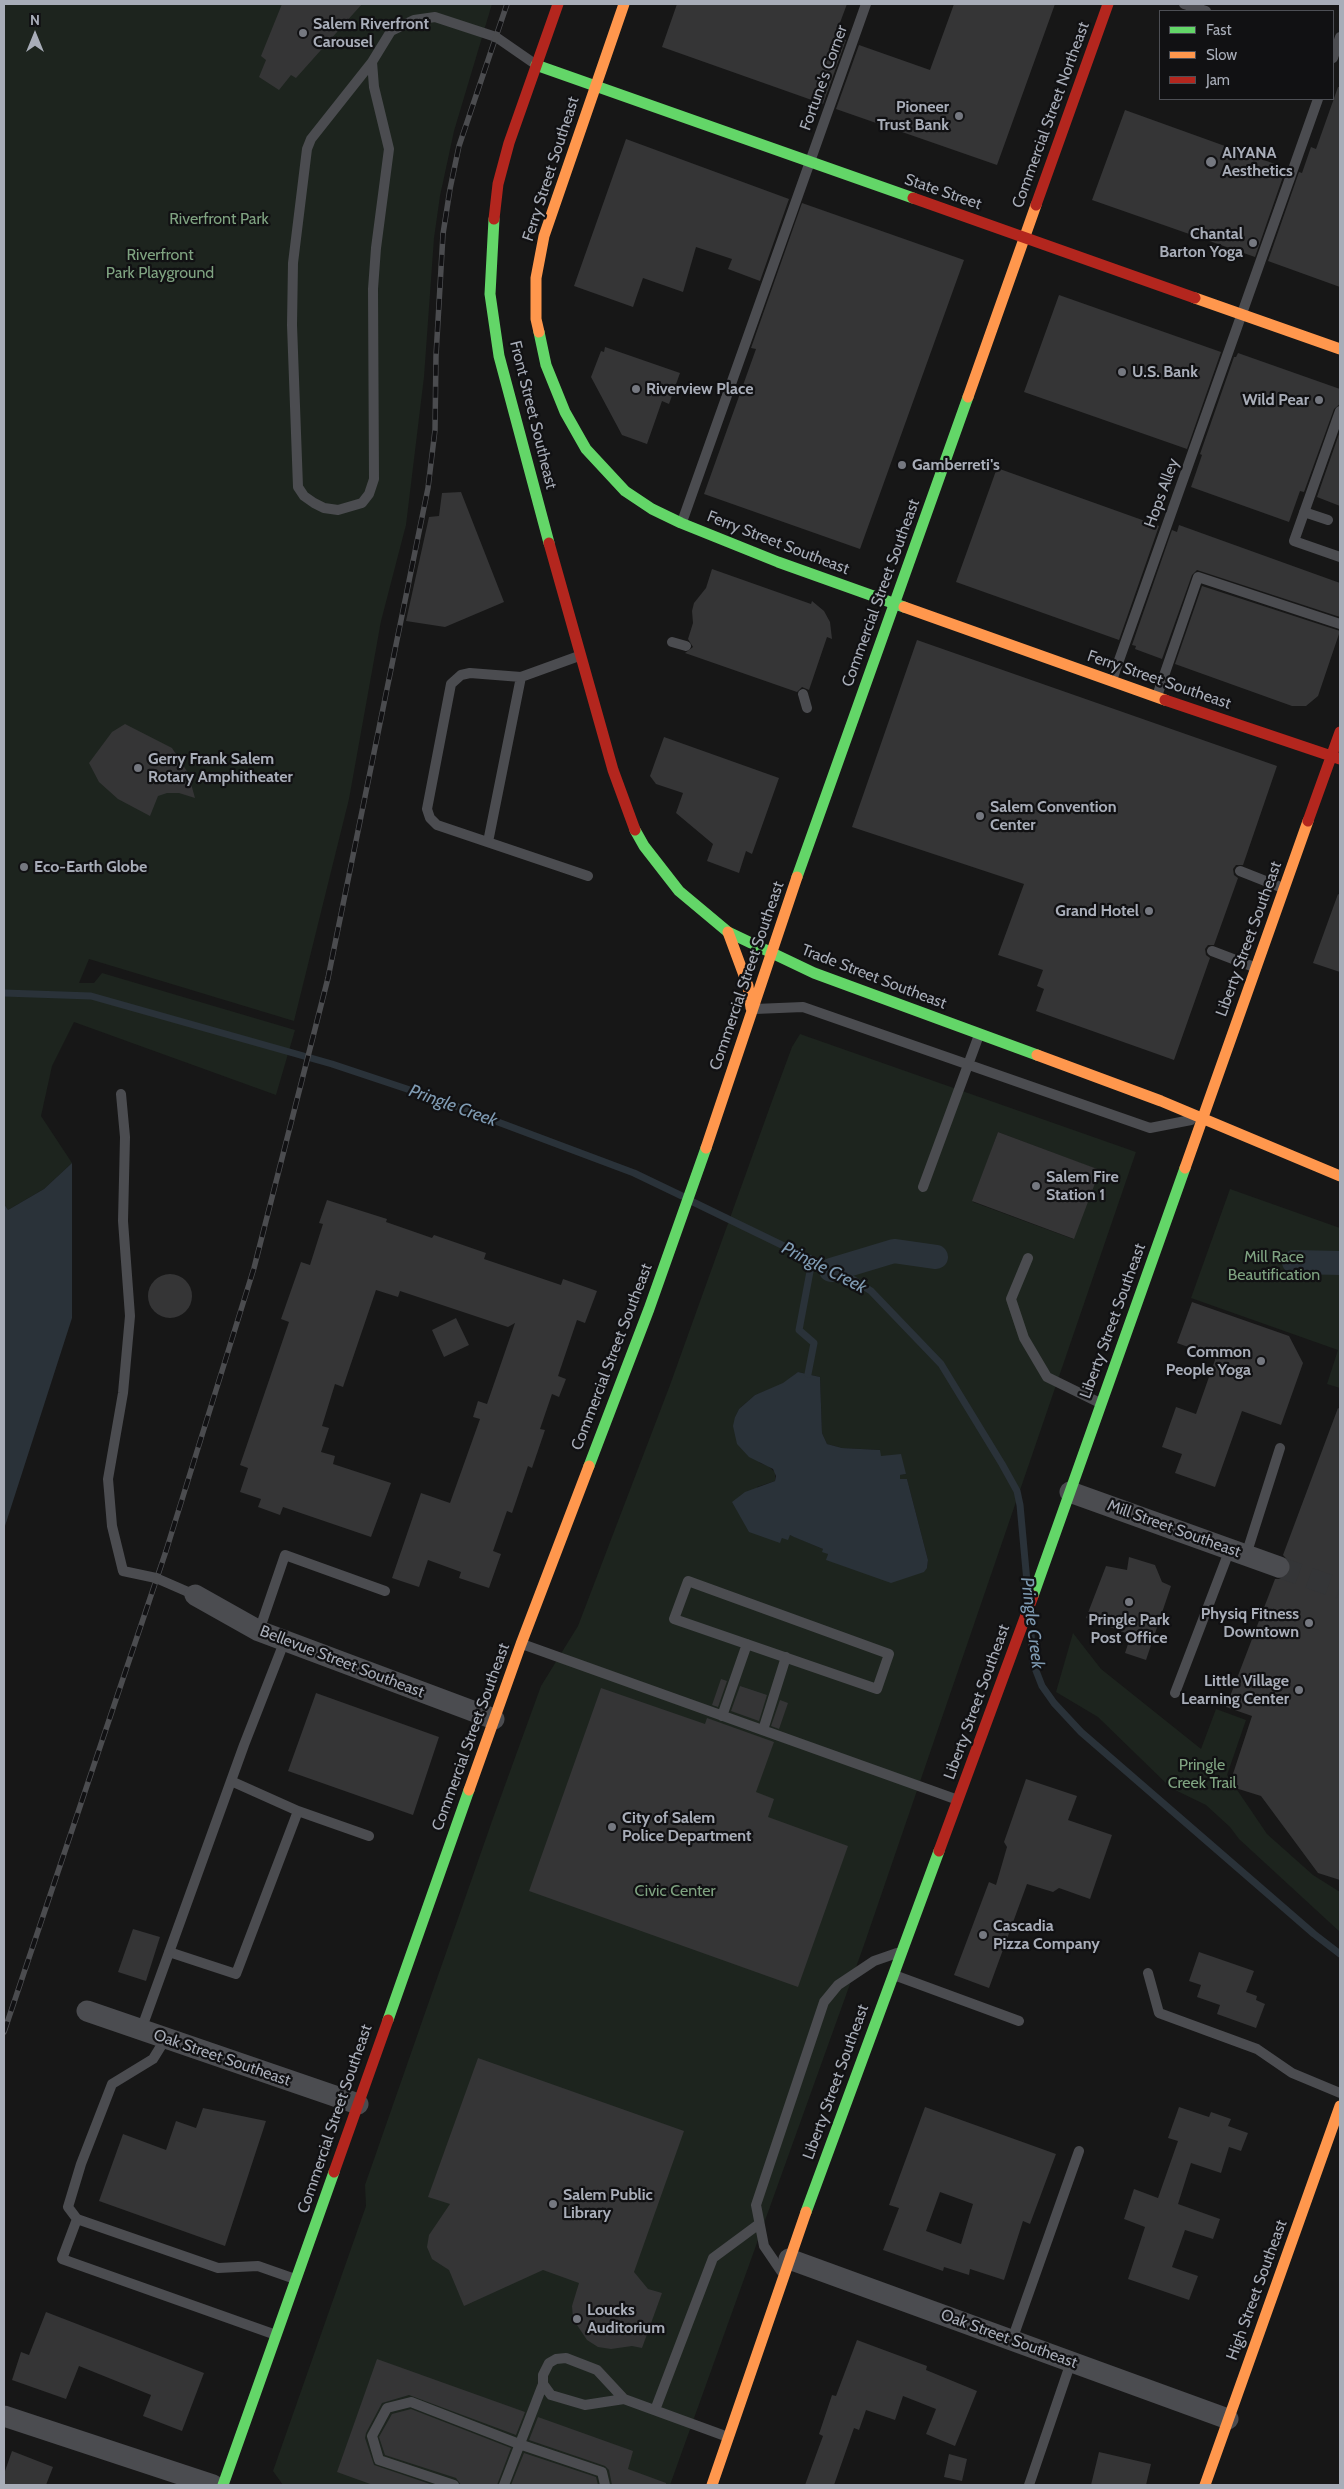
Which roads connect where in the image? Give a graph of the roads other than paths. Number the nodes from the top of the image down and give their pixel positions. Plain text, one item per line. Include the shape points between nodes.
1 (558, 4) edge
2 (624, 4) edge
3 (866, 4) edge
4 (1108, 4) edge
5 (1184, 4) edge
6 (1203, 10) edge
7 (1340, 37) edge
8 (1334, 53) edge
9 (372, 62) junction
10 (536, 65) junction
11 (595, 86) junction
12 (1318, 100) edge
13 (810, 162) junction
14 (1025, 238) junction
15 (1241, 315) junction
16 (1340, 349) edge
17 (1340, 411) edge
18 (1304, 512) junction
19 (1328, 520) dead end
20 (681, 523) junction
21 (1340, 557) edge
22 (895, 602) junction
23 (1340, 624) edge
24 (672, 642) dead end
25 (686, 646) dead end
26 (580, 656) junction
27 (521, 676) junction
28 (1111, 681) junction
29 (803, 694) dead end
30 (1157, 696) junction
31 (807, 708) dead end
32 (1340, 732) edge
33 (1336, 757) edge
34 (613, 770) joint
35 (488, 842) junction
36 (1240, 871) dead end
37 (588, 876) dead end
38 (1284, 888) junction
39 (728, 932) junction
40 (1212, 951) dead end
41 (770, 954) junction
42 (1255, 967) junction
43 (751, 1009) junction
44 (979, 1034) junction
45 (967, 1064) junction
46 (121, 1094) dead end
47 (1203, 1118) junction
48 (1340, 1176) edge
49 (923, 1187) dead end
50 (1028, 1258) dead end
51 (1101, 1403) junction
52 (1280, 1448) dead end
53 (1070, 1492) junction
54 (1238, 1552) junction
55 (1279, 1567) tunnel mouth
56 (385, 1591) dead end
57 (195, 1595) joint
58 (259, 1631) junction
59 (285, 1640) junction
60 (521, 1644) junction
61 (747, 1644) junction
62 (786, 1657) junction
63 (1175, 1693) dead end
64 (722, 1716) junction
65 (494, 1719) junction
66 (763, 1730) junction
67 (231, 1781) junction
68 (959, 1800) junction
69 (298, 1811) junction
70 (369, 1836) dead end
71 (169, 1952) junction
72 (901, 1952) junction
73 (1148, 1974) dead end
74 (893, 1975) junction
75 (87, 2011) dead end
76 (1019, 2021) dead end
77 (141, 2030) junction
78 (166, 2038) junction
79 (1340, 2093) edge
80 (358, 2104) junction
81 (1340, 2106) edge
82 (1079, 2151) dead end
83 (77, 2219) junction
84 (759, 2224) junction
85 (787, 2268) junction
86 (296, 2279) junction
87 (276, 2335) junction
88 (1012, 2340) junction
89 (1071, 2362) junction
90 (543, 2384) junction
91 (624, 2399) junction
92 (655, 2410) junction
93 (4, 2416) edge
94 (1228, 2419) junction
95 (728, 2437) junction
96 (519, 2444) junction
97 (213, 2485) edge
98 (224, 2485) edge
99 (454, 2485) edge
100 (504, 2485) edge
101 (605, 2485) edge
102 (712, 2485) edge
103 (1029, 2485) edge
104 (1205, 2485) edge

1 - 10 main road, Front Street Southeast
2 - 11 main road, Ferry Street Southeast
3 - 13 lane, Fortune's Corner
4 - 14 main road, Commercial Street Northeast
5 - 6 lane
7 - 8 lane
9 - 9 lane via 319,128 307,149 293,263 298,486 314,503 338,510 362,503 374,479 373,289 389,149 374,87
9 - 10 lane via 391,31 414,20 435,17 496,37
10 - 11 main road, State Street
10 - 26 main road, Front Street Southeast via 498,184 490,294 499,356
11 - 13 main road, State Street
11 - 20 main road, Ferry Street Southeast via 544,236 536,278 536,320 546,365 565,412 586,449 625,491
12 - 15 lane, Hops Alley
13 - 14 main road, State Street
13 - 20 lane, Fortune's Corner
14 - 15 main road, State Street
14 - 22 main road, Commercial Street Southeast
15 - 16 main road, State Street
15 - 28 lane, Hops Alley
17 - 18 lane
18 - 19 lane
18 - 21 lane via 1294,541
20 - 22 main road, Ferry Street Southeast via 778,562
22 - 28 main road, Ferry Street Southeast
22 - 41 main road, Commercial Street Southeast
23 - 30 lane via 1198,577
24 - 25 lane
26 - 27 lane
26 - 34 main road, Front Street Southeast
27 - 35 lane
27 - 35 lane via 470,673 461,675 451,684 427,809 437,825
28 - 30 main road, Ferry Street Southeast
29 - 31 lane
30 - 33 main road, Ferry Street Southeast
32 - 33 main road, Liberty Street Southeast
33 - 38 main road, Liberty Street Southeast
34 - 39 main road, Trade Street Southeast via 644,846 679,891
35 - 37 lane
36 - 38 lane
38 - 42 main road, Liberty Street Southeast
39 - 41 main road, Trade Street Southeast
39 - 43 main road via 748,986
40 - 42 lane
41 - 43 main road, Commercial Street Southeast
41 - 44 main road, Trade Street Southeast
42 - 47 main road, Liberty Street Southeast
43 - 45 lane via 803,1006
43 - 60 main road, Commercial Street Southeast via 649,1309
44 - 45 lane
44 - 47 main road, Trade Street Southeast
45 - 47 lane via 1150,1128
45 - 49 lane
46 - 57 lane via 125,1138 123,1221 130,1316 123,1393 108,1479 112,1526 123,1571 156,1578
47 - 48 main road, Trade Street Southeast
47 - 51 main road, Liberty Street Southeast
50 - 51 lane via 1011,1299 1024,1338 1047,1377
51 - 53 main road, Liberty Street Southeast
52 - 54 lane
53 - 54 street, Mill Street Southeast
53 - 68 main road, Liberty Street Southeast
54 - 55 street, Mill Street Southeast
54 - 63 lane
56 - 58 lane via 286,1555
57 - 58 street, Bellevue Street Southeast
58 - 59 street, Bellevue Street Southeast
59 - 65 street, Bellevue Street Southeast
59 - 67 lane
60 - 64 lane
60 - 65 main road, Commercial Street Southeast
61 - 62 lane
61 - 62 lane via 674,1619 688,1581 889,1654 877,1689
61 - 64 lane
62 - 66 lane
64 - 66 lane
65 - 80 main road, Commercial Street Southeast
66 - 68 lane
67 - 69 lane
67 - 71 lane
68 - 72 main road, Liberty Street Southeast
69 - 70 lane
69 - 71 lane via 236,1974
71 - 77 lane
72 - 74 main road, Liberty Street Southeast
72 - 84 lane via 874,1961 838,1985 824,2002 756,2205
73 - 79 lane via 1159,2013 1257,2050 1292,2073
74 - 76 lane
74 - 85 main road, Liberty Street Southeast
75 - 77 street, Oak Street Southeast
77 - 78 street, Oak Street Southeast
78 - 80 street, Oak Street Southeast
78 - 83 lane via 153,2059 112,2084 68,2207
80 - 86 main road, Commercial Street Southeast
81 - 94 main road, High Street Southeast
82 - 88 lane
83 - 86 lane via 218,2268 258,2266
83 - 87 lane via 62,2259
84 - 85 lane via 764,2246
84 - 92 lane via 713,2258
85 - 88 street, Oak Street Southeast
85 - 95 main road, Liberty Street Southeast
86 - 87 main road, Commercial Street Southeast
87 - 98 main road, Commercial Street Southeast
88 - 89 street, Oak Street Southeast
89 - 94 street, Oak Street Southeast
89 - 103 lane
90 - 91 lane via 551,2395 584,2405
90 - 91 lane via 549,2363 566,2358 597,2370
90 - 96 lane
91 - 92 lane
92 - 95 lane
93 - 97 street
94 - 104 main road, High Street Southeast
95 - 102 main road, Liberty Street Southeast
96 - 99 lane via 410,2402 387,2408 372,2436 379,2460
96 - 100 lane
96 - 101 lane via 602,2472

